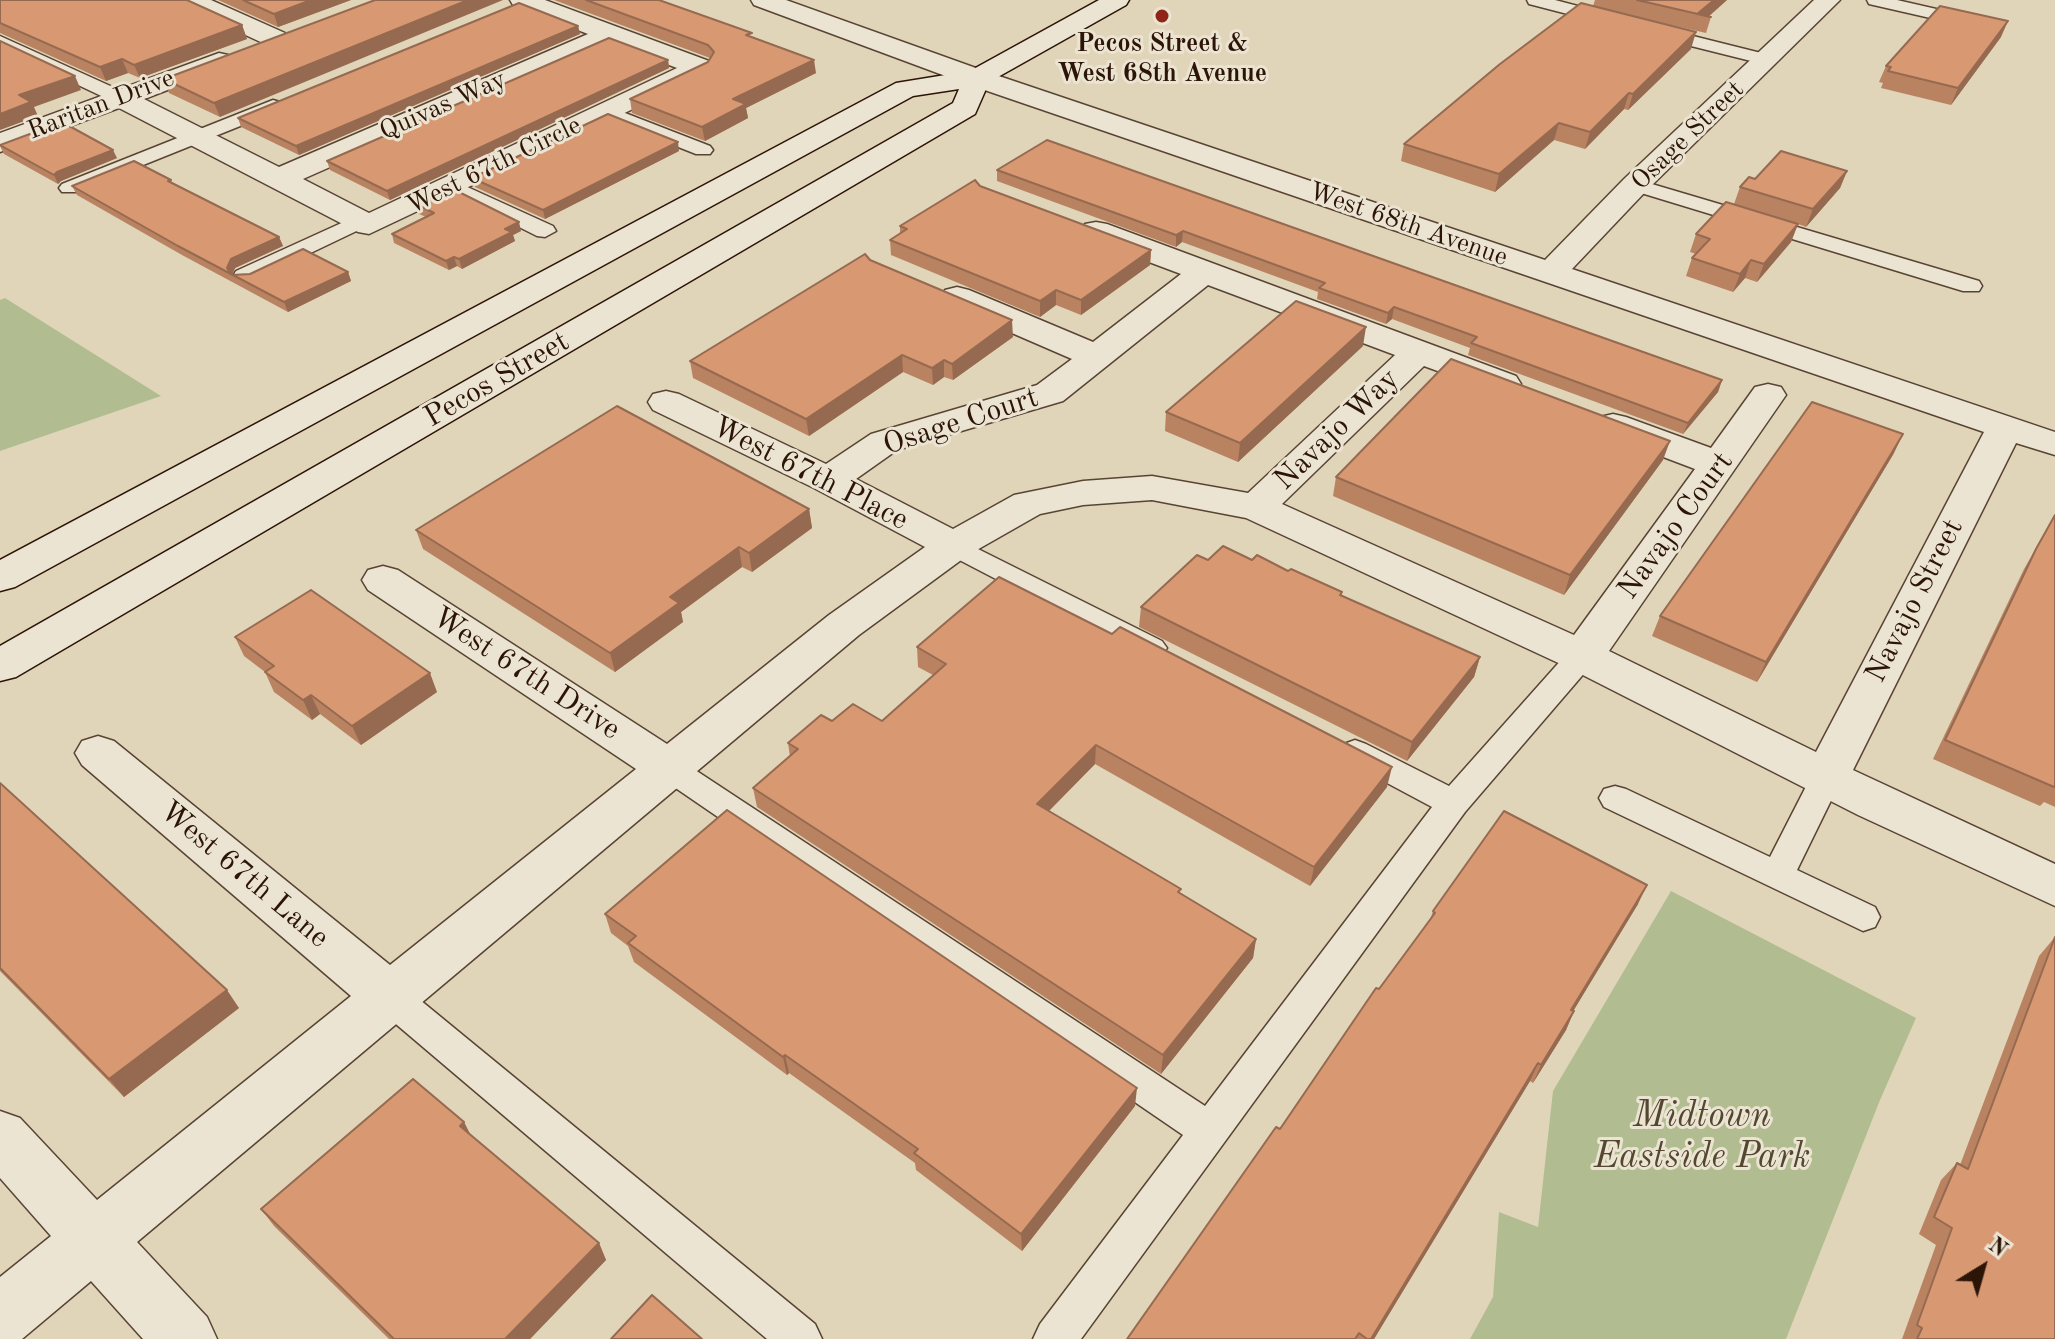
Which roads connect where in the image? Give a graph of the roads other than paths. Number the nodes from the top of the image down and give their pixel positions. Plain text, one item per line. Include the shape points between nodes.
1 (191, 0) edge
2 (763, 0) edge
3 (1117, 0) edge
4 (1535, 0) edge
5 (1828, 0) edge
6 (1875, 0) edge
7 (521, 3) edge
8 (303, 29) edge
9 (1999, 29) edge
10 (609, 34) junction
11 (276, 39) junction
12 (0, 41) edge
13 (9, 53) edge
14 (1767, 60) junction
15 (977, 78) junction
16 (297, 96) edge
17 (121, 98) junction
18 (607, 112) junction
19 (196, 137) junction
20 (0, 143) edge
21 (703, 150) edge
22 (278, 179) junction
23 (1635, 185) junction
24 (452, 186) junction
25 (69, 188) edge
26 (1063, 219) edge
27 (359, 221) junction
28 (545, 231) dead end
29 (1205, 271) junction
30 (1550, 273) junction
31 (244, 276) edge
32 (925, 284) edge
33 (1971, 286) dead end
34 (1419, 352) junction
35 (1095, 356) junction
36 (1533, 395) edge
37 (1768, 395) dead end
38 (666, 402) dead end
39 (1576, 411) edge
40 (2005, 427) junction
41 (2055, 444) edge
42 (1720, 465) junction
43 (828, 480) junction
44 (1256, 507) junction
45 (954, 546) junction
46 (0, 577) edge
47 (383, 580) dead end
48 (1582, 656) junction
49 (1176, 660) edge
50 (0, 666) edge
51 (1328, 739) edge
52 (98, 753) dead end
53 (669, 768) junction
54 (1827, 776) junction
55 (1615, 798) dead end
56 (1453, 803) junction
57 (1777, 876) junction
58 (2055, 886) edge
59 (1863, 917) dead end
60 (390, 997) junction
61 (1210, 1131) junction
62 (0, 1137) edge
63 (94, 1239) junction
64 (0, 1317) edge
65 (0, 1332) edge
66 (6, 1339) edge
67 (185, 1339) edge
68 (800, 1339) edge
69 (1055, 1339) edge

1 - 11 street
2 - 15 street, West 68th Avenue
3 - 15 street, Pecos Street
4 - 14 lane
5 - 14 street, Osage Street
6 - 9 lane
7 - 10 street, West 67th Circle
8 - 11 street, Raritan Drive
10 - 18 street, West 67th Circle via 700,67
10 - 22 street, Quivas Way
11 - 17 street, Raritan Drive
12 - 13 lane
13 - 17 lane
14 - 23 street, Osage Street
15 - 30 street, West 68th Avenue
15 - 46 street, Pecos Street via 906,89
15 - 50 street, Pecos Street via 965,108
16 - 19 lane
17 - 19 street
17 - 20 street, Raritan Drive
18 - 21 lane
18 - 24 street, West 67th Circle
19 - 22 street
19 - 25 lane
22 - 27 street
23 - 30 street, Osage Street
23 - 33 lane
24 - 27 street, West 67th Circle via 369,225
24 - 28 lane
26 - 29 street
27 - 31 lane
29 - 34 street
29 - 35 street, Osage Court
30 - 40 street, West 68th Avenue
32 - 35 street
34 - 36 street
34 - 44 street, Navajo Way
35 - 43 street, Osage Court via 1050,393 884,442
37 - 42 street, Navajo Court
38 - 43 street, West 67th Place
39 - 42 street
40 - 41 street, West 68th Avenue
40 - 54 street, Navajo Street
42 - 48 street, Navajo Court
43 - 45 street, West 67th Place
44 - 45 street via 1152,488 1083,493 1028,504
44 - 48 street
45 - 49 lane
45 - 53 street via 844,625
47 - 53 street, West 67th Drive
48 - 54 street
48 - 56 lane
51 - 56 lane
52 - 60 street, West 67th Lane
53 - 60 street
53 - 61 lane
54 - 57 lane
54 - 58 street
55 - 57 lane
56 - 61 lane
57 - 59 lane
60 - 63 street
60 - 68 lane
61 - 69 lane
62 - 63 street
63 - 64 street
63 - 67 street
65 - 66 street

